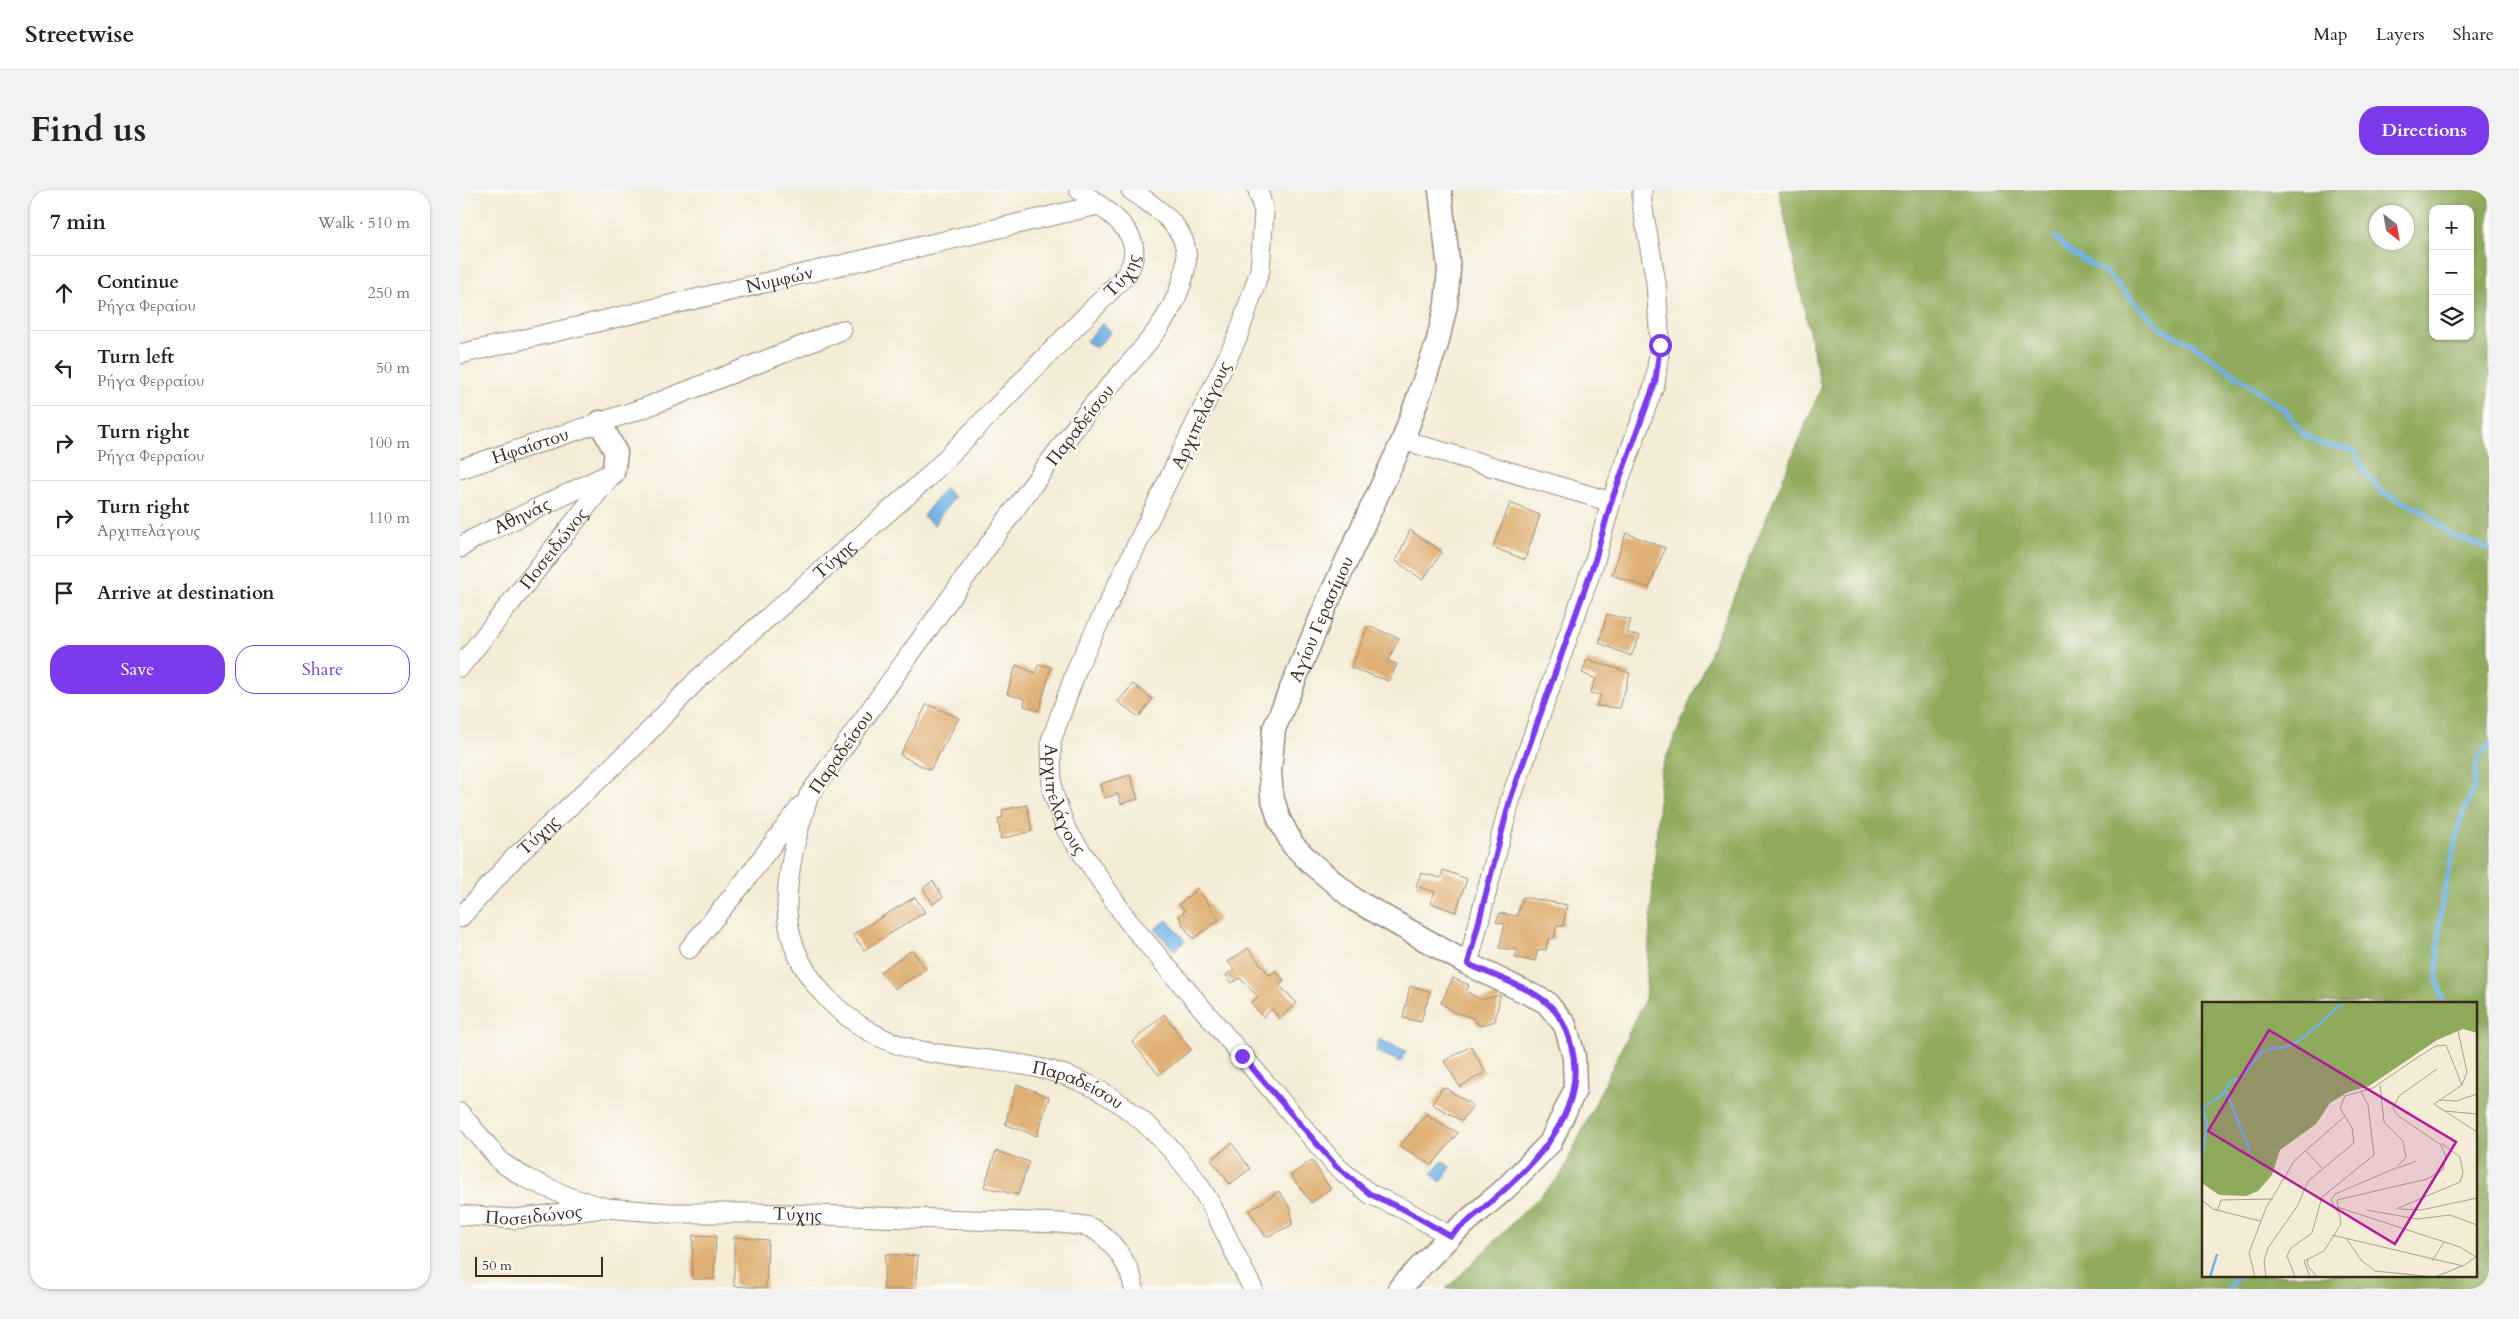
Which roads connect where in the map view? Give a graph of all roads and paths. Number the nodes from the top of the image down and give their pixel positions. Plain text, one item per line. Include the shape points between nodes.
1 (1079, 190) edge
2 (1131, 190) edge
3 (1258, 190) edge
4 (1440, 190) edge
5 (1642, 190) edge
6 (1098, 205) junction
7 (842, 330) dead end
8 (460, 354) edge
9 (600, 422) junction
10 (1403, 440) junction
11 (460, 469) edge
12 (613, 473) junction
13 (1611, 502) junction
14 (460, 548) edge
15 (460, 667) edge
16 (810, 795) junction
17 (460, 918) edge
18 (689, 949) dead end
19 (1468, 964) junction
20 (460, 1113) edge
21 (606, 1208) junction
22 (460, 1215) edge
23 (1450, 1236) junction
24 (1134, 1289) edge
25 (1253, 1289) edge
26 (1399, 1289) edge

1 - 6 street, Τύχης
2 - 16 street, Παραδείσου via 1179,230 1184,241 1186,264 1166,315 1139,352 1085,414
3 - 23 street, Αρχιπελάγους via 1264,212 1260,270 1238,336 1078,666 1051,741 1052,790 1066,830 1128,921 1336,1166 1370,1194
4 - 10 street, Αγίου Γερασίμου via 1449,270 1446,304 1437,344
5 - 13 street via 1656,282 1660,345 1655,383
6 - 8 street, Νυμφών
6 - 17 street, Τύχης via 1128,230 1134,248 1133,264 1126,275 928,477 697,680 638,742 514,858
7 - 9 street, Ηφαίστου via 644,408
9 - 11 street, Ηφαίστου
9 - 12 street via 616,453
10 - 13 street
10 - 19 street, Αγίου Γερασίμου via 1326,603 1276,721 1271,753 1272,796 1279,819 1293,845 1312,864 1356,900
12 - 14 street, Αθηνάς
12 - 15 street, Ποσειδώνος
13 - 19 street via 1595,560 1510,800
16 - 18 street
16 - 25 street, Παραδείσου via 799,825 787,911 800,959 831,1002 857,1024 888,1040 921,1051 979,1057 1061,1074 1090,1086 1129,1110 1194,1178
19 - 23 street, Αγίου Γερασίμου via 1546,1002 1565,1025 1574,1056 1575,1090 1550,1144 1506,1188
20 - 21 street, Τύχης via 502,1163 526,1178 571,1198
21 - 22 street, Ποσειδώνος via 514,1219
21 - 24 street, Τύχης via 670,1213 1061,1223 1089,1228 1112,1244 1126,1263
23 - 26 street, Αγίου Γερασίμου

